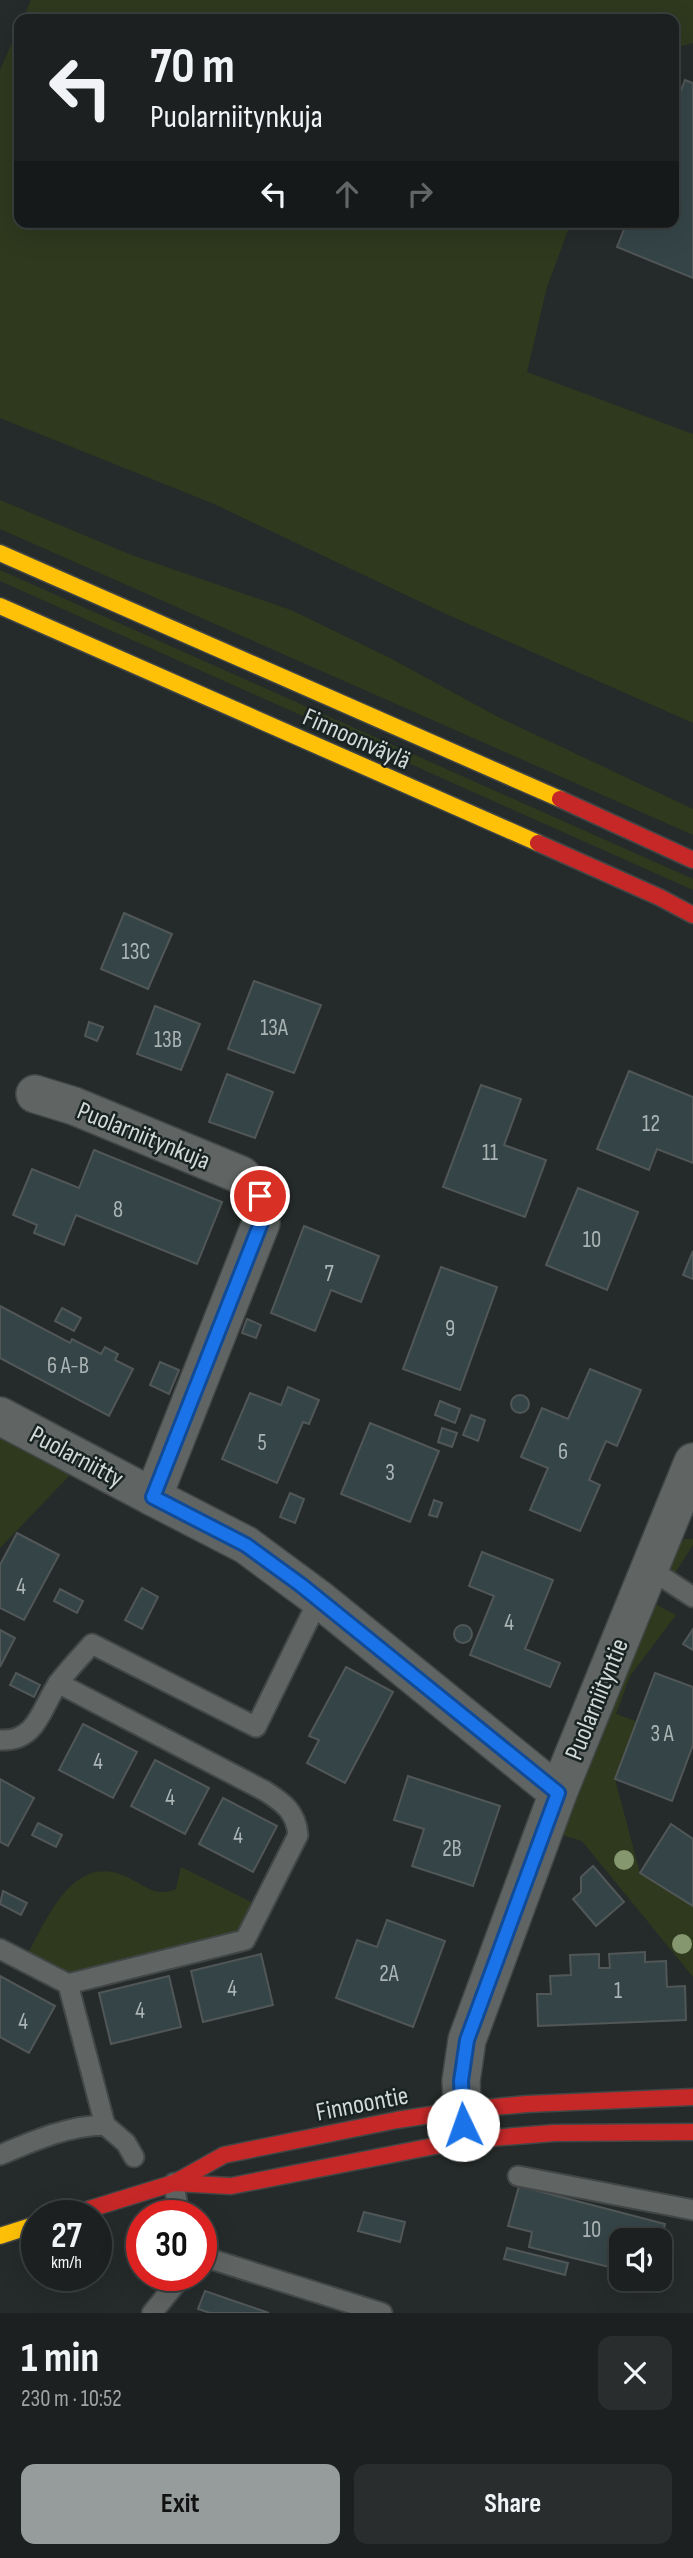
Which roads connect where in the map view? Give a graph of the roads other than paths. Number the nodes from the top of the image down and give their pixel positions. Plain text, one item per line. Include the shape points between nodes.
1 (0, 553) edge
2 (0, 606) edge
3 (693, 860) edge
4 (693, 915) edge
5 (35, 1094) dead end
6 (0, 1416) edge
7 (693, 1462) edge
8 (153, 1497) junction
9 (685, 1509) edge
10 (650, 1570) junction
11 (693, 1597) edge
12 (319, 1599) junction
13 (58, 1683) junction
14 (0, 1740) edge
15 (558, 1793) junction
16 (0, 1949) edge
17 (68, 1984) junction
18 (693, 2097) edge
19 (105, 2125) junction
20 (463, 2125) junction
21 (693, 2132) edge
22 (0, 2155) edge
23 (134, 2157) dead end
24 (518, 2176) dead end
25 (174, 2183) junction
26 (177, 2200) edge
27 (112, 2202) edge
28 (693, 2210) edge
29 (21, 2229) edge
30 (0, 2236) edge
31 (217, 2261) edge
32 (170, 2291) edge
33 (152, 2313) edge
34 (382, 2313) edge

1 - 3 main road, Finnoonväylä
2 - 4 main road, Finnoonväylä
5 - 8 street, Puolarniitynkuja via 241,1175 260,1196 261,1223
6 - 8 street, Puolarniitty
7 - 9 street, Puolarniityntie
8 - 12 street via 246,1545
9 - 10 street, Puolarniityntie
10 - 11 lane
10 - 15 street, Puolarniityntie
12 - 13 lane via 256,1727 92,1644
12 - 15 street
13 - 14 lane via 36,1725 15,1741
13 - 17 lane via 283,1802 293,1814 299,1835 245,1940
15 - 20 street, Puolarniityntie via 467,2040 461,2081
16 - 17 lane
17 - 19 lane
18 - 20 main road, Finnoontie via 554,2102
19 - 22 lane via 81,2126
19 - 23 lane
20 - 21 main road, Finnoontie via 554,2133
20 - 25 main road, Finnoontie via 231,2186
20 - 25 main road, Finnoontie via 397,2120 224,2155
24 - 28 lane
25 - 26 lane
25 - 27 main road, Finnoontie
29 - 30 main road
31 - 34 lane
32 - 33 lane

